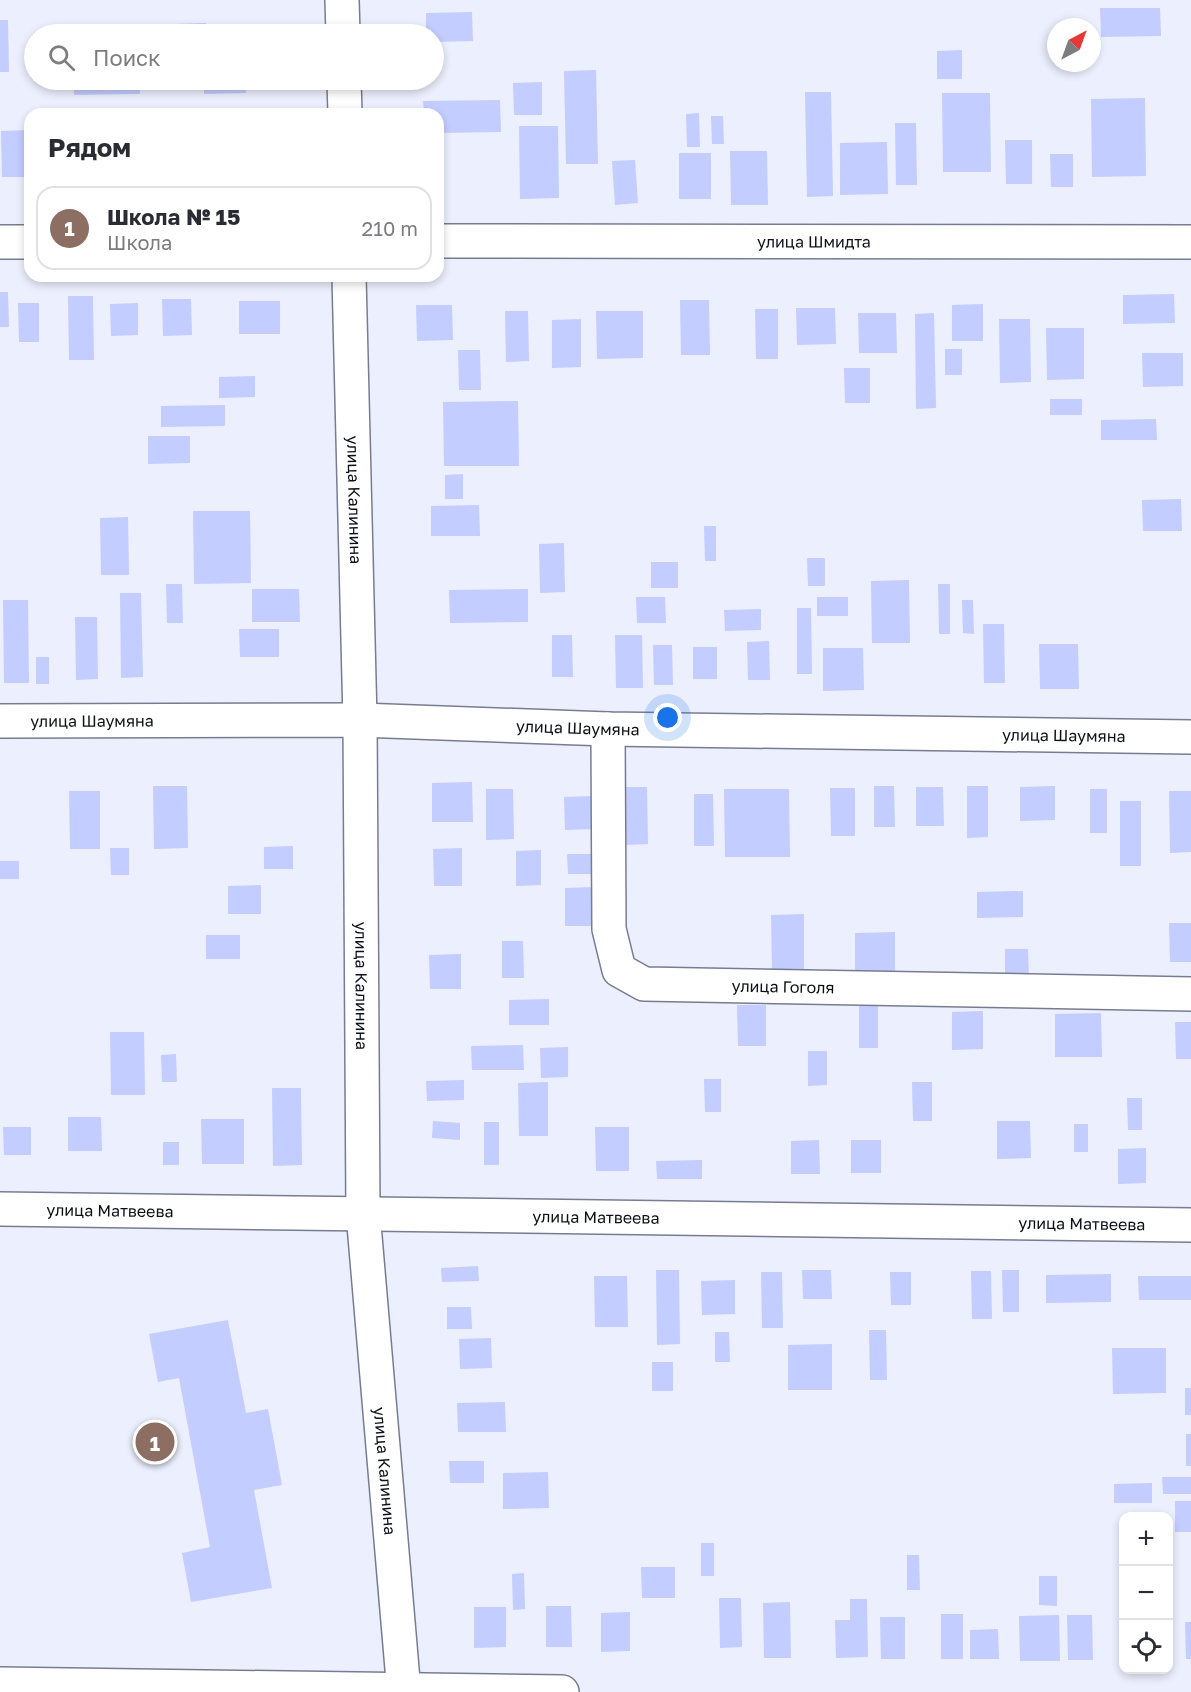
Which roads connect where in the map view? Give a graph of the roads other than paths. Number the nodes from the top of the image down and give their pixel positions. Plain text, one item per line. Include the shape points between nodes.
1 (342, 0) edge
2 (343, 24) edge
3 (344, 90) edge
4 (345, 108) edge
5 (444, 241) edge
6 (0, 242) edge
7 (24, 242) edge
8 (1191, 242) edge
9 (349, 282) edge
10 (360, 720) junction
11 (0, 721) edge
12 (608, 729) junction
13 (1191, 736) edge
14 (1191, 994) edge
15 (0, 1209) edge
16 (363, 1213) junction
17 (1191, 1225) edge
18 (0, 1684) edge
19 (403, 1690) edge
20 (562, 1692) edge

1 - 2 street
3 - 4 street
5 - 8 street, улица Шмидта
6 - 7 street
9 - 10 street, улица Калинина
10 - 11 street, улица Шаумяна
10 - 12 street, улица Шаумяна
10 - 16 street, улица Калинина
12 - 13 street, улица Шаумяна
12 - 14 street, улица Гоголя via 609,929 619,970 644,984
15 - 16 street, улица Матвеева
16 - 17 street, улица Матвеева
16 - 19 street, улица Калинина
18 - 19 street
19 - 20 street

